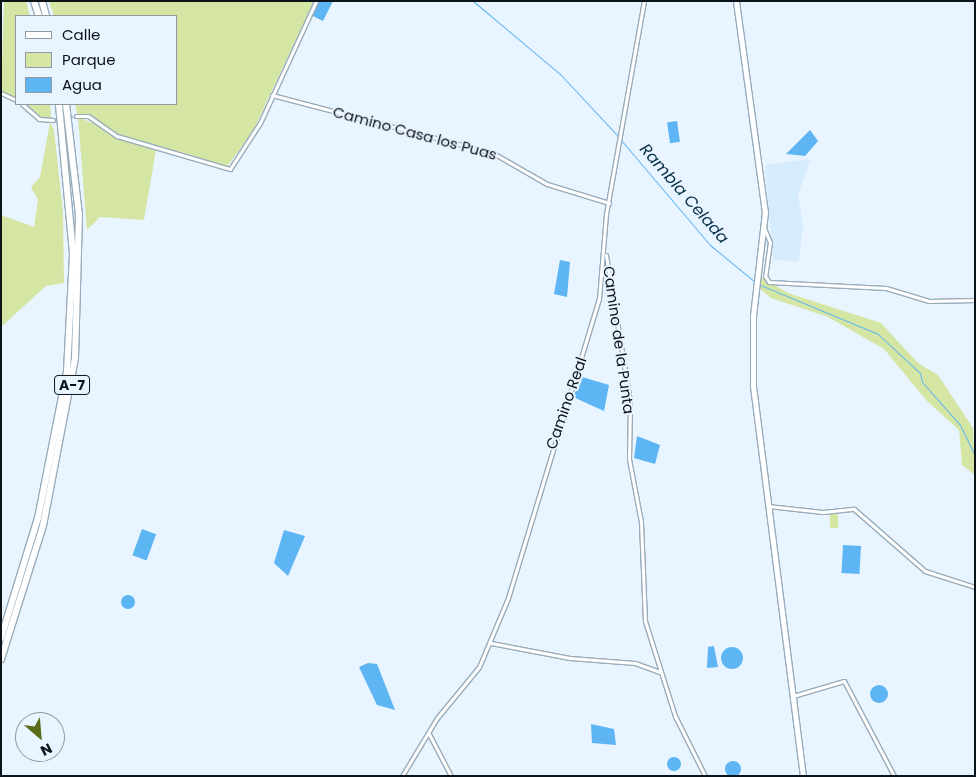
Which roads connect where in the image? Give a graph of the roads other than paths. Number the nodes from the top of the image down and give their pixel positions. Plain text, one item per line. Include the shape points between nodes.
1 (34, 1) edge
2 (42, 1) edge
3 (316, 1) edge
4 (644, 1) edge
5 (736, 1) edge
6 (39, 15) edge
7 (46, 15) edge
8 (1, 93) edge
9 (272, 95) junction
10 (15, 100) edge
11 (23, 105) edge
12 (59, 105) edge
13 (66, 105) edge
14 (76, 116) tunnel mouth
15 (53, 120) tunnel mouth
16 (609, 203) junction
17 (764, 228) junction
18 (605, 252) junction
19 (975, 300) edge
20 (768, 506) junction
21 (975, 588) edge
22 (1, 638) edge
23 (490, 643) junction
24 (1, 659) edge
25 (660, 672) junction
26 (793, 696) junction
27 (429, 734) junction
28 (402, 776) edge
29 (450, 776) edge
30 (705, 776) edge
31 (803, 776) edge
32 (894, 776) edge

1 - 6 highway
2 - 7 highway
3 - 9 street
4 - 16 street, Camino Real
5 - 17 main road
8 - 10 street
9 - 14 street via 248,144 227,170 117,136 88,116
9 - 16 street, Camino Casa los Puas via 493,152 546,184
11 - 15 street via 39,119
12 - 22 highway, A-7 via 73,253 67,372 38,518
13 - 24 highway, A-7 via 80,247 75,358 43,526
16 - 18 street, Camino Real
17 - 19 street via 770,242 765,276 769,282 886,288 929,301
17 - 20 main road via 751,365
18 - 23 street, Camino Real via 594,322
18 - 25 street, Camino de la Punta via 630,402 629,459 641,522 645,622
20 - 21 street via 823,512 854,509 925,571
20 - 26 main road
23 - 25 street via 570,658 635,663
23 - 27 street, Camino Real via 465,688
25 - 30 street, Camino de la Punta
26 - 31 main road
26 - 32 street via 844,681
27 - 28 street, Camino Real
27 - 29 street

